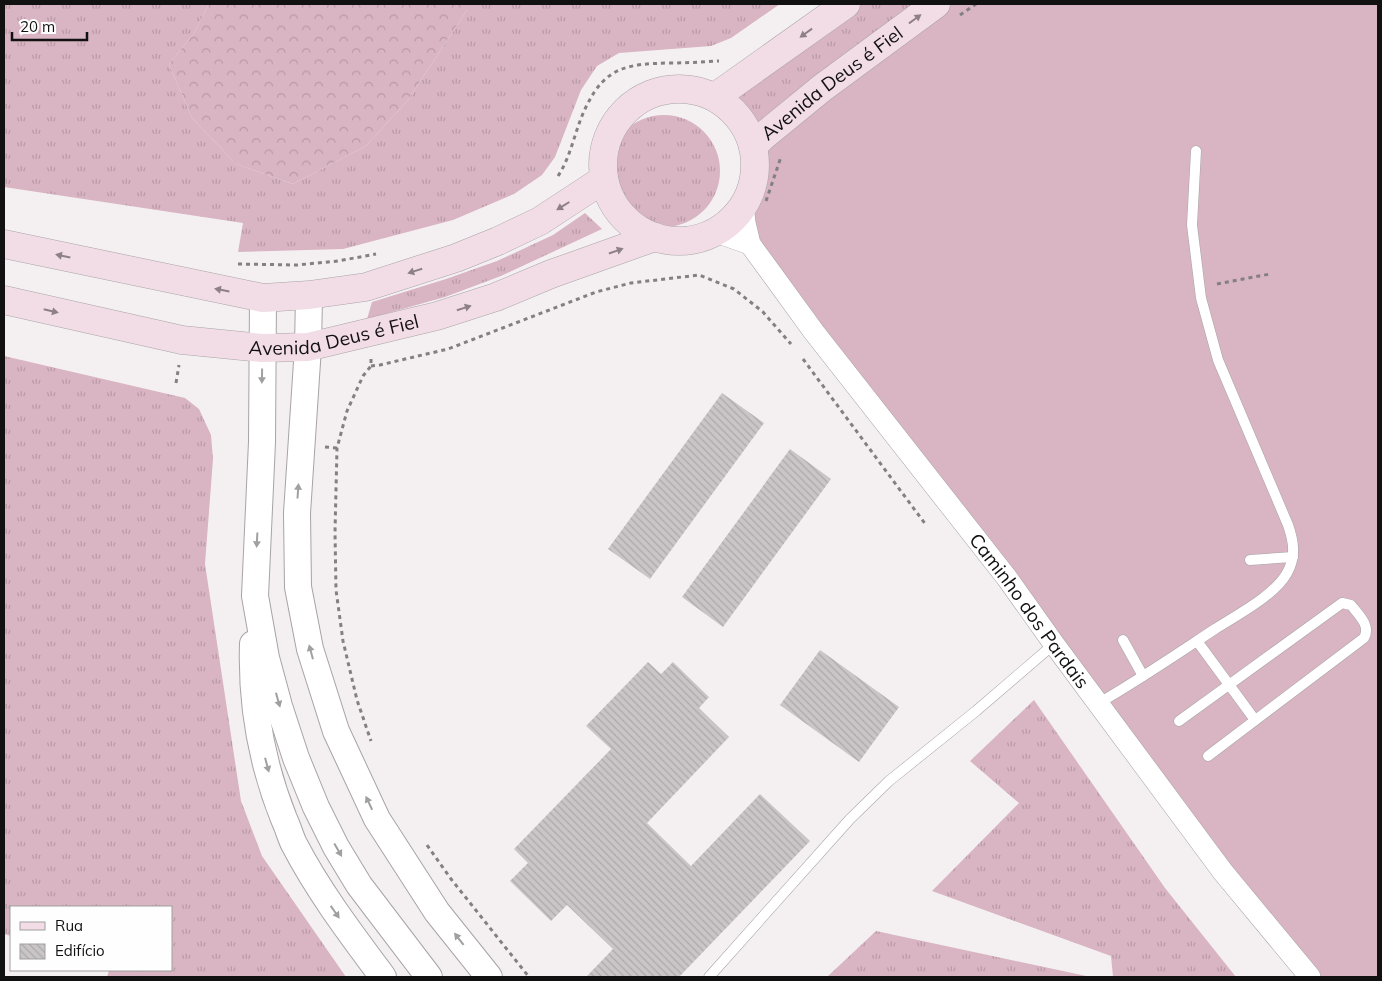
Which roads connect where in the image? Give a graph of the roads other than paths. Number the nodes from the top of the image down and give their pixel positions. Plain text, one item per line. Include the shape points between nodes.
1 (846, 4) edge
2 (948, 10) edge
3 (715, 97) junction
4 (753, 146) junction
5 (1196, 151) dead end
6 (604, 180) junction
7 (755, 204) junction
8 (716, 232) junction
9 (654, 237) junction
10 (4, 244) edge
11 (750, 244) junction
12 (308, 295) junction
13 (263, 298) junction
14 (4, 300) edge
15 (308, 347) junction
16 (262, 348) junction
17 (1293, 557) junction
18 (1250, 560) dead end
19 (255, 596) junction
20 (1123, 640) dead end
21 (1197, 641) junction
22 (1054, 644) junction
23 (1142, 676) junction
24 (1228, 685) junction
25 (1099, 703) junction
26 (1255, 720) junction
27 (1179, 721) dead end
28 (1208, 756) dead end
29 (383, 977) edge
30 (429, 977) edge
31 (489, 977) edge
32 (709, 977) edge
33 (1310, 977) edge

1 -> 3 main road
4 -> 2 main road, Avenida Deus é Fiel via 822,88
3 - 4 main road via 746,127
3 - 6 main road via 674,89 653,94 634,104 619,119 609,137 604,158
4 - 7 main road via 755,171 749,196
5 - 17 lane via 1192,225 1201,298 1218,360 1288,525 1293,540
6 - 9 main road via 622,215 636,228
6 -> 12 main road via 540,221 456,258 366,287
7 - 8 main road
7 - 11 street, Caminho dos Pardais via 745,223
8 - 9 main road via 697,239 676,241
8 - 11 street
15 -> 9 main road, Avenida Deus é Fiel via 437,316
13 -> 10 main road
11 - 22 street, Caminho dos Pardais via 814,332 1007,578
12 - 13 main road
12 - 15 street
13 - 16 street
14 -> 16 main road, Avenida Deus é Fiel via 182,340
15 - 16 main road, Avenida Deus é Fiel
31 -> 15 street via 437,912 377,819 336,731 310,649 298,587 297,513
16 -> 19 street via 262,442
17 - 18 lane
17 - 21 lane via 1280,584
19 -> 29 street via 252,667 255,706 275,797 312,875
19 -> 30 street via 279,706 316,807 359,884
20 - 23 lane
21 - 23 lane
21 - 24 lane
22 - 25 street, Caminho dos Pardais
22 - 32 lane via 889,781 850,819
23 - 25 lane
24 - 26 lane
24 - 26 lane via 1342,603 1351,605 1367,628 1364,638
24 - 27 lane
25 - 33 street, Caminho dos Pardais via 1223,872
26 - 28 lane

